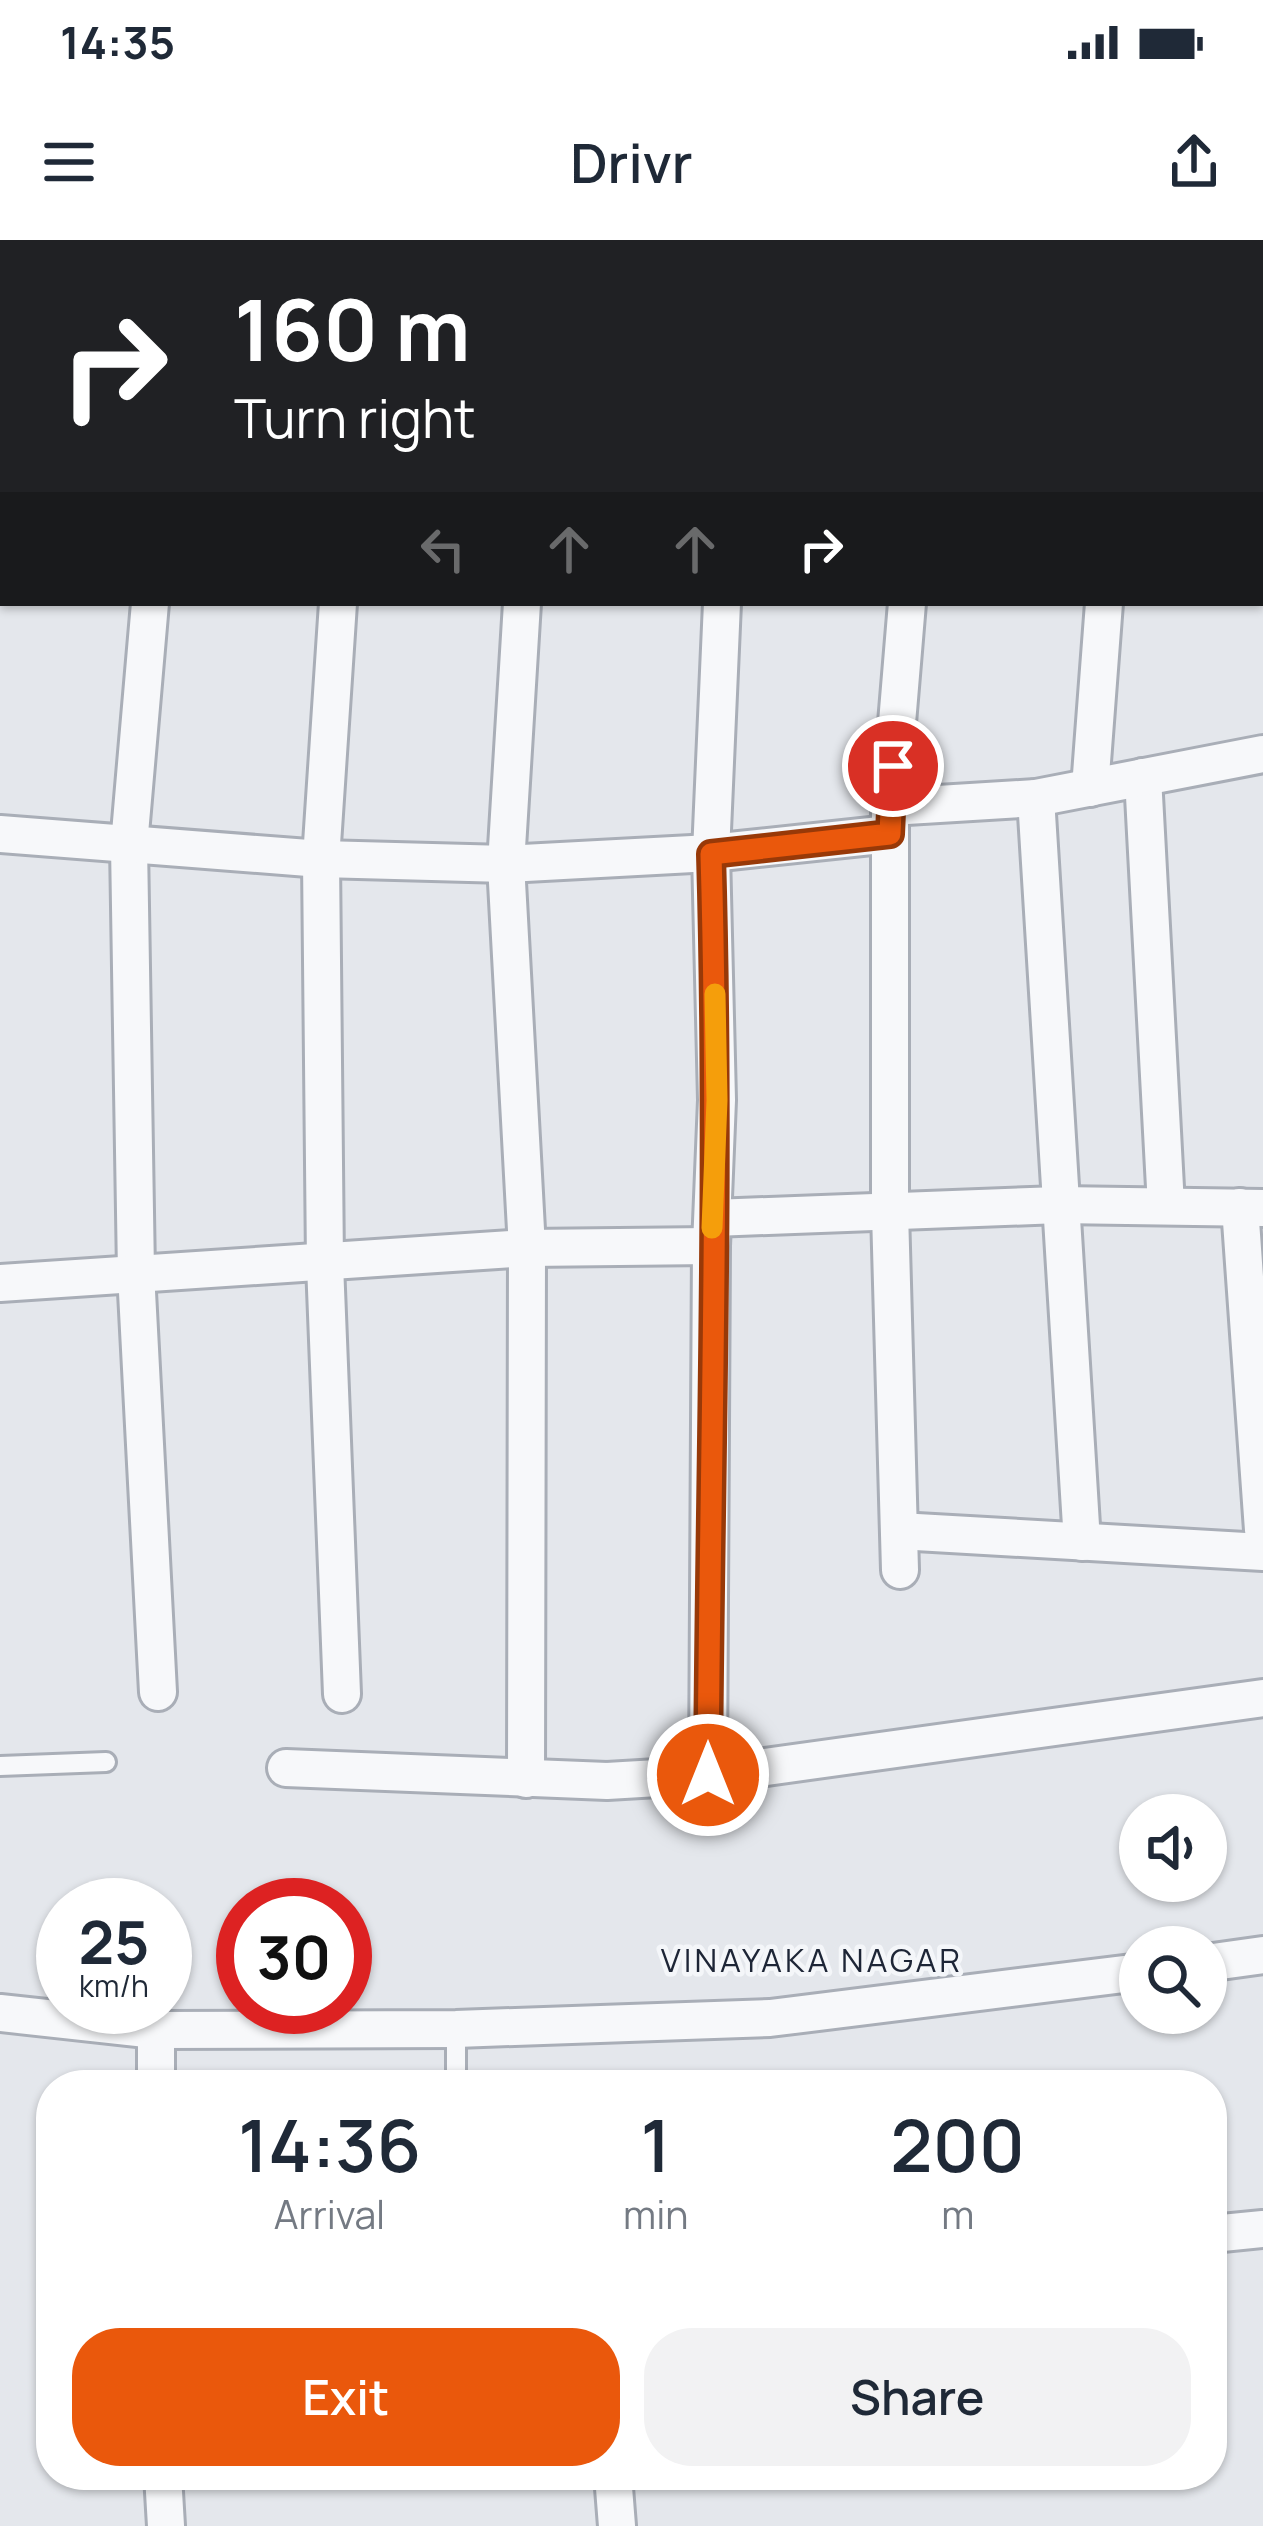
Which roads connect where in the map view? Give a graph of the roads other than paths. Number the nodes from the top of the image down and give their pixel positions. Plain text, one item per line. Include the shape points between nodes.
1 (150, 606) edge
2 (338, 606) edge
3 (522, 606) edge
4 (722, 606) edge
5 (907, 606) edge
6 (1103, 606) edge
7 (1263, 754) edge
8 (1143, 777) junction
9 (1090, 788) junction
10 (1036, 798) junction
11 (890, 821) junction
12 (0, 834) edge
13 (129, 844) junction
14 (711, 854) junction
15 (321, 859) junction
16 (506, 864) junction
17 (1059, 1205) junction
18 (1166, 1206) junction
19 (1251, 1207) edge
20 (890, 1211) junction
21 (712, 1232) junction
22 (527, 1248) junction
23 (325, 1264) junction
24 (136, 1273) junction
25 (0, 1282) edge
26 (1263, 1529) edge
27 (898, 1531) junction
28 (1082, 1542) junction
29 (1263, 1552) edge
30 (900, 1570) dead end
31 (158, 1692) dead end
32 (342, 1694) dead end
33 (1263, 1698) edge
34 (106, 1762) dead end
35 (0, 1766) edge
36 (286, 1768) dead end
37 (708, 1775) junction
38 (526, 1779) junction
39 (1263, 1955) edge
40 (1227, 1960) edge
41 (1119, 1975) edge
42 (0, 2013) edge
43 (36, 2017) edge
44 (456, 2029) junction
45 (192, 2030) edge
46 (156, 2034) edge
47 (156, 2070) edge
48 (456, 2070) edge
49 (1263, 2229) edge
50 (1227, 2233) edge
51 (165, 2490) edge
52 (614, 2490) edge
53 (166, 2526) edge
54 (617, 2526) edge

1 - 13 street
2 - 15 street
3 - 16 street
4 - 14 street
5 - 11 street
6 - 9 street
7 - 8 street
8 - 9 street
8 - 18 street
9 - 10 street
10 - 11 street
10 - 17 street
11 - 14 street
11 - 20 street
12 - 13 street
13 - 15 street
13 - 24 street
14 - 16 street
14 - 21 street
15 - 16 street
15 - 23 street
16 - 22 street
17 - 18 street
17 - 20 street
17 - 28 street
18 - 19 street
19 - 26 street
20 - 21 street
20 - 27 street
21 - 22 street
21 - 37 street
22 - 23 street
22 - 38 street
23 - 24 street
23 - 32 street
24 - 25 street
24 - 31 street
27 - 28 street
27 - 30 street
28 - 29 street
33 - 37 street
34 - 35 lane
36 - 38 street
37 - 38 street
39 - 40 street
41 - 44 street via 770,2018
42 - 43 street
44 - 45 street
44 - 48 lane
46 - 47 street
49 - 50 street
51 - 53 street
52 - 54 street

